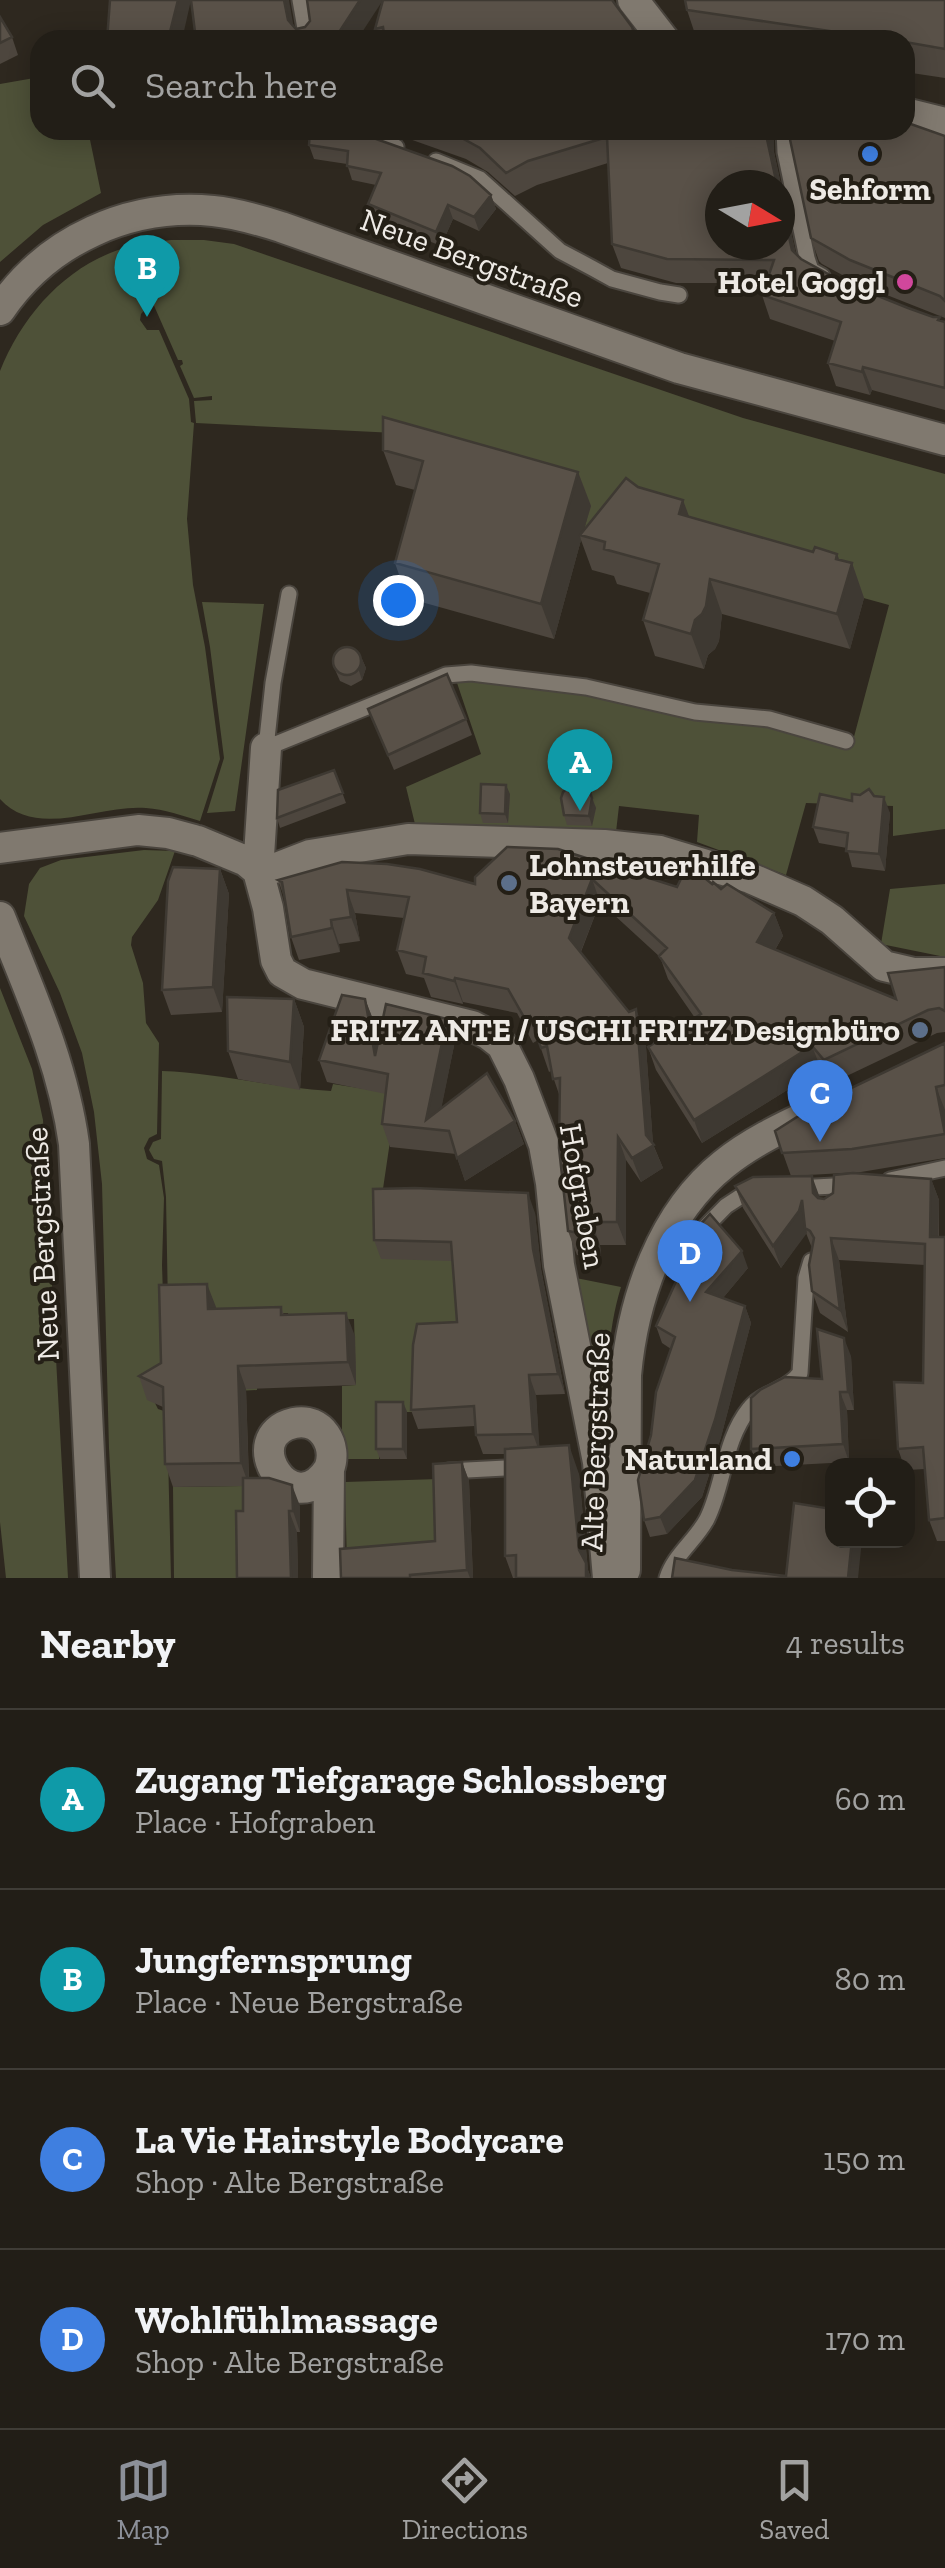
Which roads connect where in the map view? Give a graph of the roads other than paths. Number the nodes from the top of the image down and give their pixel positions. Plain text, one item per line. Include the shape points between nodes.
1 (300, 0) edge
2 (633, 0) edge
3 (306, 30) edge
4 (656, 30) edge
5 (915, 116) edge
6 (945, 123) edge
7 (380, 140) edge
8 (785, 140) edge
9 (840, 286) edge
10 (680, 295) dead end
11 (0, 310) edge
12 (945, 440) edge
13 (289, 594) dead end
14 (846, 741) dead end
15 (266, 748) junction
16 (0, 848) edge
17 (258, 870) junction
18 (0, 917) edge
19 (945, 973) edge
20 (832, 1104) edge
21 (940, 1170) edge
22 (945, 1186) edge
23 (656, 1257) junction
24 (811, 1261) edge
25 (544, 1466) edge
26 (329, 1470) dead end
27 (439, 1471) edge
28 (94, 1578) edge
29 (328, 1578) edge
30 (608, 1578) edge
31 (625, 1578) edge
32 (668, 1578) edge

1 - 3 lane
2 - 4 street
5 - 6 street
7 - 10 lane via 480,180 560,250 612,279
8 - 9 lane via 810,267
11 - 12 street, Neue Bergstraße via 50,256 99,228 155,212 215,211 281,227 694,372
13 - 15 lane
14 - 15 lane via 769,720 471,673 446,674
15 - 17 street, Hofgraben
16 - 17 street via 138,830 196,841
17 - 19 street via 408,839 660,851 802,901 884,966
17 - 30 street, Hofgraben via 282,972 303,984 472,1026 502,1045 544,1145
18 - 28 street, Neue Bergstraße via 52,1045 71,1125
20 - 23 street, Alte Bergstraße via 723,1165 681,1213
21 - 22 lane
21 - 23 lane via 832,1196 758,1188 726,1206 682,1251
23 - 31 street, Alte Bergstraße via 626,1376
24 - 32 lane via 800,1373 748,1409 705,1523
25 - 27 lane
26 - 29 street

